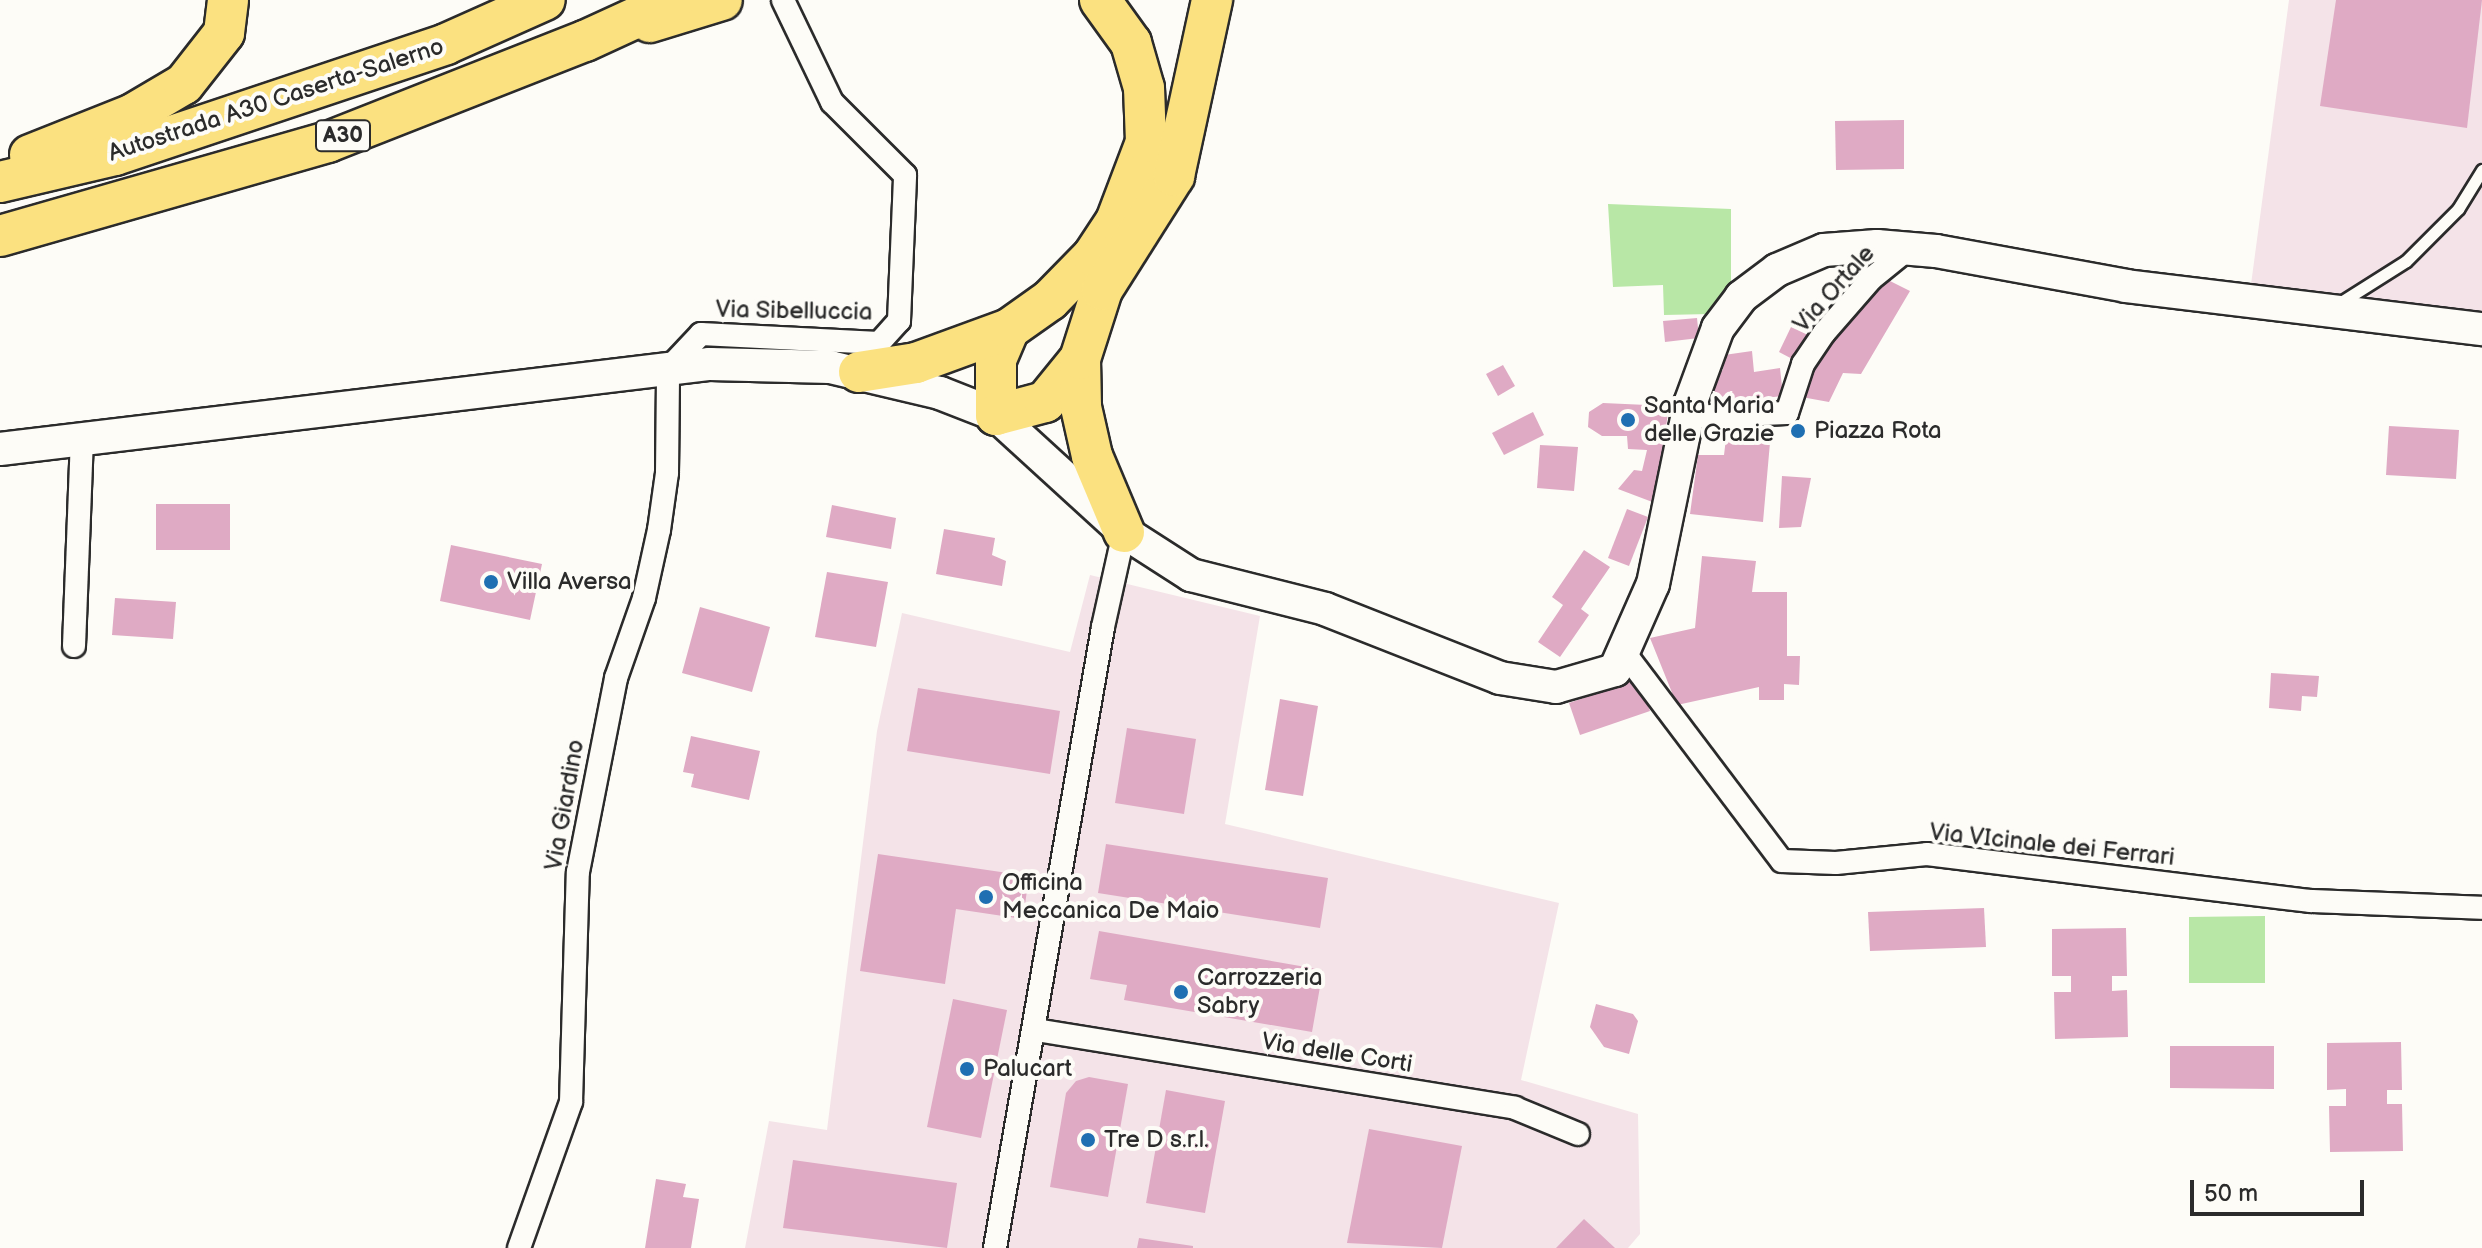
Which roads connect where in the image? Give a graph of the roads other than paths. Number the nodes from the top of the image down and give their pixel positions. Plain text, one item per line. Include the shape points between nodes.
1 (228, 0) edge
2 (545, 0) edge
3 (674, 0) edge
4 (722, 0) edge
5 (783, 0) edge
6 (1100, 0) edge
7 (1212, 0) edge
8 (585, 41) junction
9 (0, 166) edge
10 (2482, 170) edge
11 (0, 182) edge
12 (0, 236) edge
13 (1908, 249) junction
14 (2327, 311) junction
15 (1009, 329) junction
16 (2482, 329) edge
17 (1080, 359) junction
18 (668, 369) junction
19 (859, 372) junction
20 (996, 415) junction
21 (1687, 417) junction
22 (82, 440) junction
23 (0, 449) edge
24 (1124, 532) junction
25 (74, 646) dead end
26 (1623, 651) junction
27 (2482, 908) edge
28 (1036, 1030) junction
29 (1578, 1134) dead end
30 (519, 1248) edge
31 (995, 1248) edge

1 - 9 highway via 224,33 184,84 133,114
2 - 11 highway, Autostrada A30 Caserta-Salerno / A30 via 446,44 130,150
3 - 8 highway, Autostrada A30 Caserta-Salerno / A30
4 - 8 highway
5 - 18 street, Via Sibelluccia via 832,102 905,175 899,321 879,343 701,334
6 - 15 highway via 1131,43 1144,88 1146,142 1135,181 1093,256 1050,300
7 - 17 highway via 1174,176 1102,290
8 - 12 highway, Autostrada A30 Caserta-Salerno / A30 via 328,142
10 - 14 lane via 2458,209 2406,261
13 - 14 street via 2126,286
13 - 21 street, Via Ortale via 1871,279 1824,333 1803,364 1787,413
13 - 21 street via 1824,250 1777,270 1741,297 1703,361
14 - 16 street
15 - 19 highway via 916,363
15 - 20 highway via 996,360
17 - 20 highway via 1045,402
17 - 24 highway via 1081,407 1092,456
18 - 19 street via 762,362
18 - 22 street
18 - 30 street, Via Giardino via 667,473 659,530 644,598 616,678 578,872 571,1102
19 - 20 street via 940,393
20 - 24 street
21 - 26 street via 1653,584
22 - 23 street
22 - 25 street
24 - 26 street via 1191,575 1325,609 1500,678 1556,687 1615,670
24 - 28 street via 1103,627
26 - 27 street, Via VIcinale dei Ferrari via 1782,861 1836,863 1927,854 2311,901
28 - 29 street, Via delle Corti via 1515,1108
28 - 31 street

